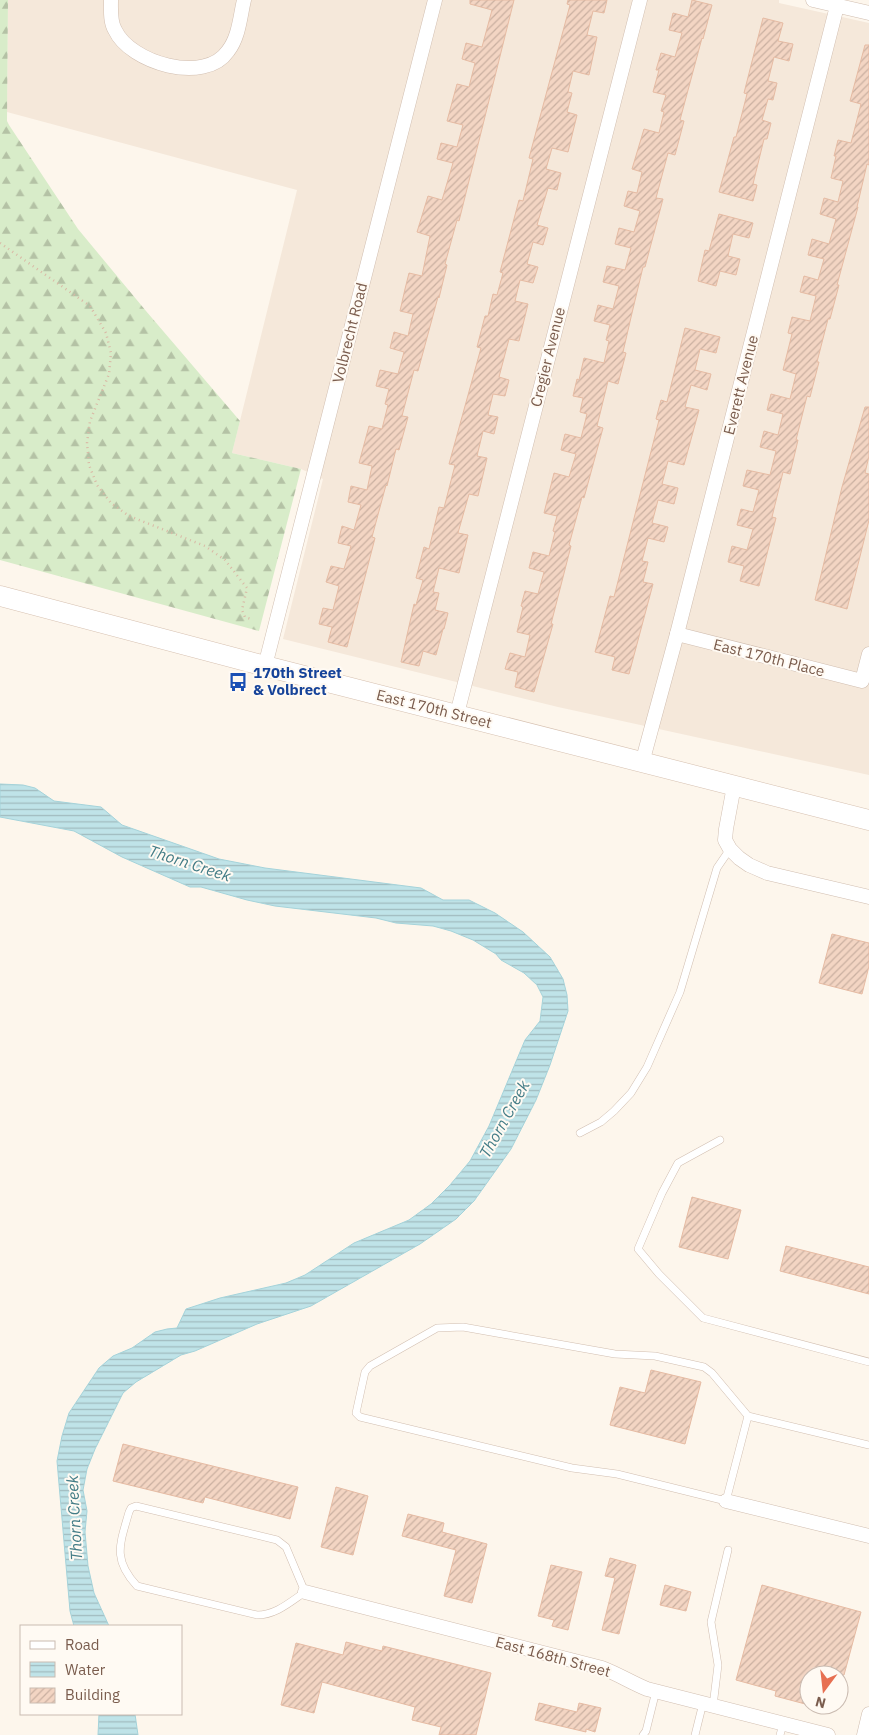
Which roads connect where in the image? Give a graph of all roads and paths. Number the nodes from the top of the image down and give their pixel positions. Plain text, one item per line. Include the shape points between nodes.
1 (111, 0) edge
2 (244, 0) edge
3 (435, 0) edge
4 (640, 0) edge
5 (813, 0) edge
6 (837, 6) junction
7 (869, 14) edge
8 (0, 243) edge
9 (0, 596) edge
10 (251, 619) dead end
11 (677, 634) junction
12 (869, 654) edge
13 (265, 666) junction
14 (457, 714) junction
15 (642, 763) junction
16 (734, 786) junction
17 (869, 820) edge
18 (730, 849) junction
19 (869, 897) edge
20 (580, 1133) dead end
21 (720, 1140) dead end
22 (869, 1362) edge
23 (748, 1416) junction
24 (869, 1445) edge
25 (726, 1501) junction
26 (869, 1536) edge
27 (728, 1550) dead end
28 (305, 1592) junction
29 (656, 1691) junction
30 (708, 1704) junction
31 (869, 1714) edge
32 (782, 1729) edge
33 (643, 1735) edge
34 (695, 1735) edge
35 (828, 1735) edge
36 (864, 1735) edge

1 - 2 street via 114,30 122,41 155,61 192,69 218,61 228,52 236,38
3 - 13 street, Volbrecht Road
4 - 14 street, Cregier Avenue
5 - 6 street
6 - 7 street
6 - 11 street, Everett Avenue
8 - 10 path via 90,306 106,333 111,353 109,374 90,421 87,442 89,465 98,485 111,503 129,516 205,546 225,560 247,588 242,610 245,617
9 - 13 street, East 170th Street
11 - 12 street, East 170th Place via 862,681
11 - 15 street, Everett Avenue
13 - 14 street, East 170th Street
14 - 15 street, East 170th Street
15 - 16 street, East 170th Street
16 - 17 street, East 170th Street
16 - 18 street via 725,840
18 - 19 street via 749,865 768,873
18 - 20 lane via 717,868 680,992 647,1067 631,1093 614,1111
21 - 22 lane via 678,1164 638,1249 703,1318
23 - 24 lane
23 - 25 lane
23 - 25 lane via 704,1367 655,1356 615,1354 463,1327 437,1328 370,1366 365,1372 356,1408 360,1417
25 - 26 street
27 - 30 lane via 711,1622 718,1665
28 - 28 lane via 274,1613 256,1615 137,1586 122,1562 119,1547 129,1512 136,1506 277,1540 286,1547
28 - 29 street, East 168th Street via 602,1668
29 - 30 street, East 168th Street
29 - 33 lane
30 - 32 street, East 168th Street
30 - 34 lane
31 - 36 street
32 - 35 street, East 168th Street

